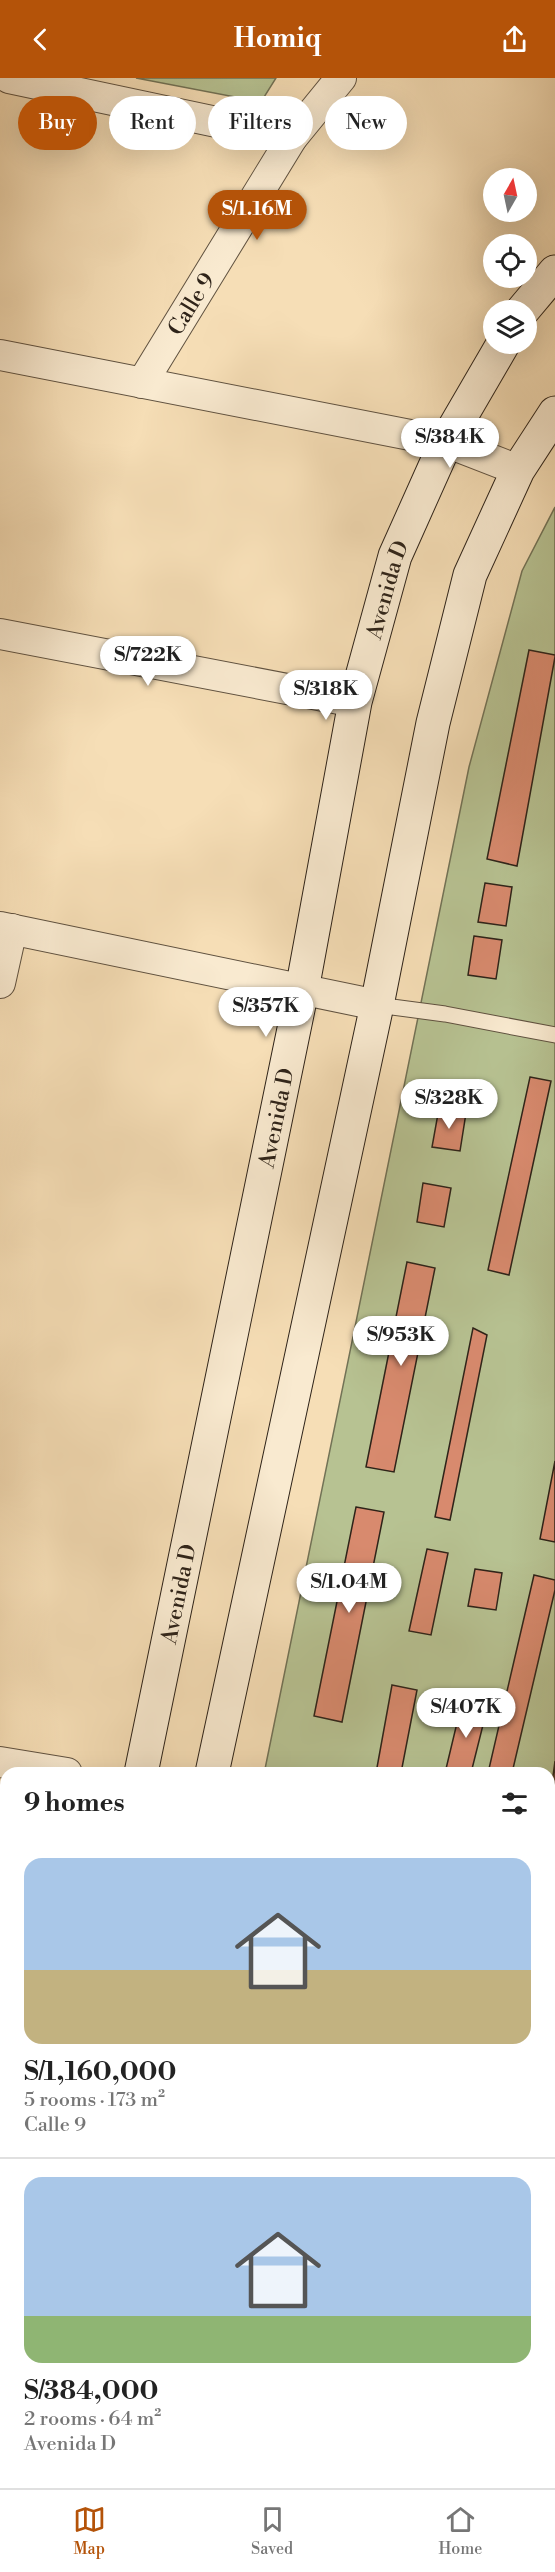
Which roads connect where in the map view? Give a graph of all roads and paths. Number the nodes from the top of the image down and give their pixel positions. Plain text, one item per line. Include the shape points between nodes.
1 (9, 78) edge
2 (341, 78) edge
3 (313, 112) edge
4 (208, 120) edge
5 (285, 150) edge
6 (555, 272) edge
7 (531, 300) edge
8 (497, 354) edge
9 (0, 355) edge
10 (142, 383) junction
11 (555, 413) edge
12 (446, 442) junction
13 (518, 470) junction
14 (0, 634) edge
15 (355, 702) junction
16 (6, 928) edge
17 (0, 982) edge
18 (302, 990) junction
19 (377, 1005) junction
20 (555, 1035) edge
21 (0, 1762) edge
22 (30, 1767) edge
23 (142, 1767) edge
24 (213, 1767) edge

1 - 4 street
2 - 3 street, Calle 9
5 - 10 street, Calle 9
6 - 7 main road
8 - 12 main road, Avenida D
9 - 10 street
10 - 12 street
11 - 13 main road
12 - 13 street
12 - 15 main road, Avenida D via 395,556
13 - 19 main road via 470,575 433,723
14 - 15 street
15 - 18 main road, Avenida D
16 - 17 street
16 - 18 street
18 - 19 street
18 - 23 main road, Avenida D
19 - 20 lane
19 - 24 main road
21 - 22 street

